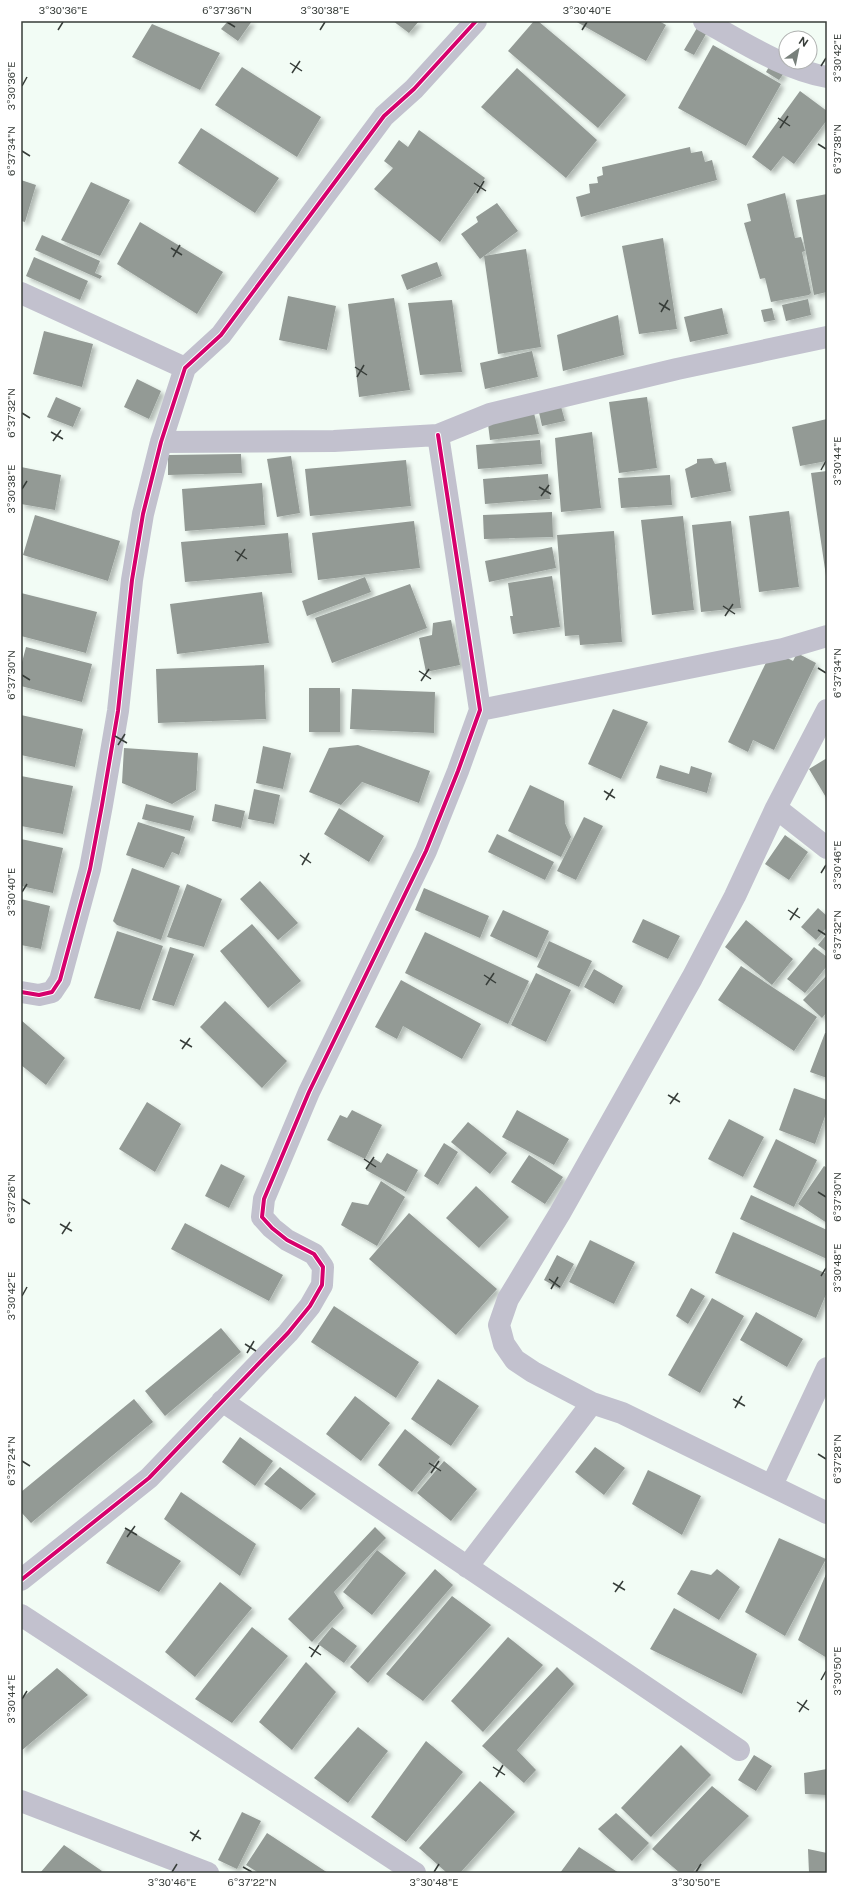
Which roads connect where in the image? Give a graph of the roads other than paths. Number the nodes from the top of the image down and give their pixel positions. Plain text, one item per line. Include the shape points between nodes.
1 (476, 21) edge
2 (704, 21) edge
3 (827, 77) edge
4 (21, 293) edge
5 (827, 337) edge
6 (185, 368) junction
7 (438, 435) junction
8 (161, 442) junction
9 (827, 636) edge
10 (480, 710) junction
11 (827, 710) edge
12 (776, 808) junction
13 (827, 848) edge
14 (21, 992) edge
15 (827, 1368) edge
16 (222, 1401) junction
17 (592, 1403) junction
18 (772, 1485) junction
19 (827, 1513) edge
20 (467, 1567) junction
21 (21, 1580) edge
22 (21, 1615) edge
23 (740, 1750) dead end
24 (21, 1801) edge
25 (208, 1873) edge
26 (415, 1873) edge

1 - 6 street via 414,88 384,116 221,335
2 - 3 street via 807,74
4 - 6 street
5 - 7 street via 490,414
6 - 8 street
7 - 8 street via 334,441
7 - 10 street
8 - 14 street via 142,514 118,711 90,868 60,980 52,992 39,995
9 - 10 street via 782,649
10 - 16 street via 426,850 309,1092 264,1199 262,1217 287,1240 314,1254 323,1267 322,1286 288,1333
11 - 12 street
12 - 13 street
12 - 17 street via 710,944 560,1213 508,1299 499,1326 504,1344 515,1360
15 - 18 street
16 - 20 street
16 - 21 street via 149,1478
17 - 18 street via 622,1413
17 - 20 street
18 - 19 street
20 - 23 street
22 - 26 street
24 - 25 street

